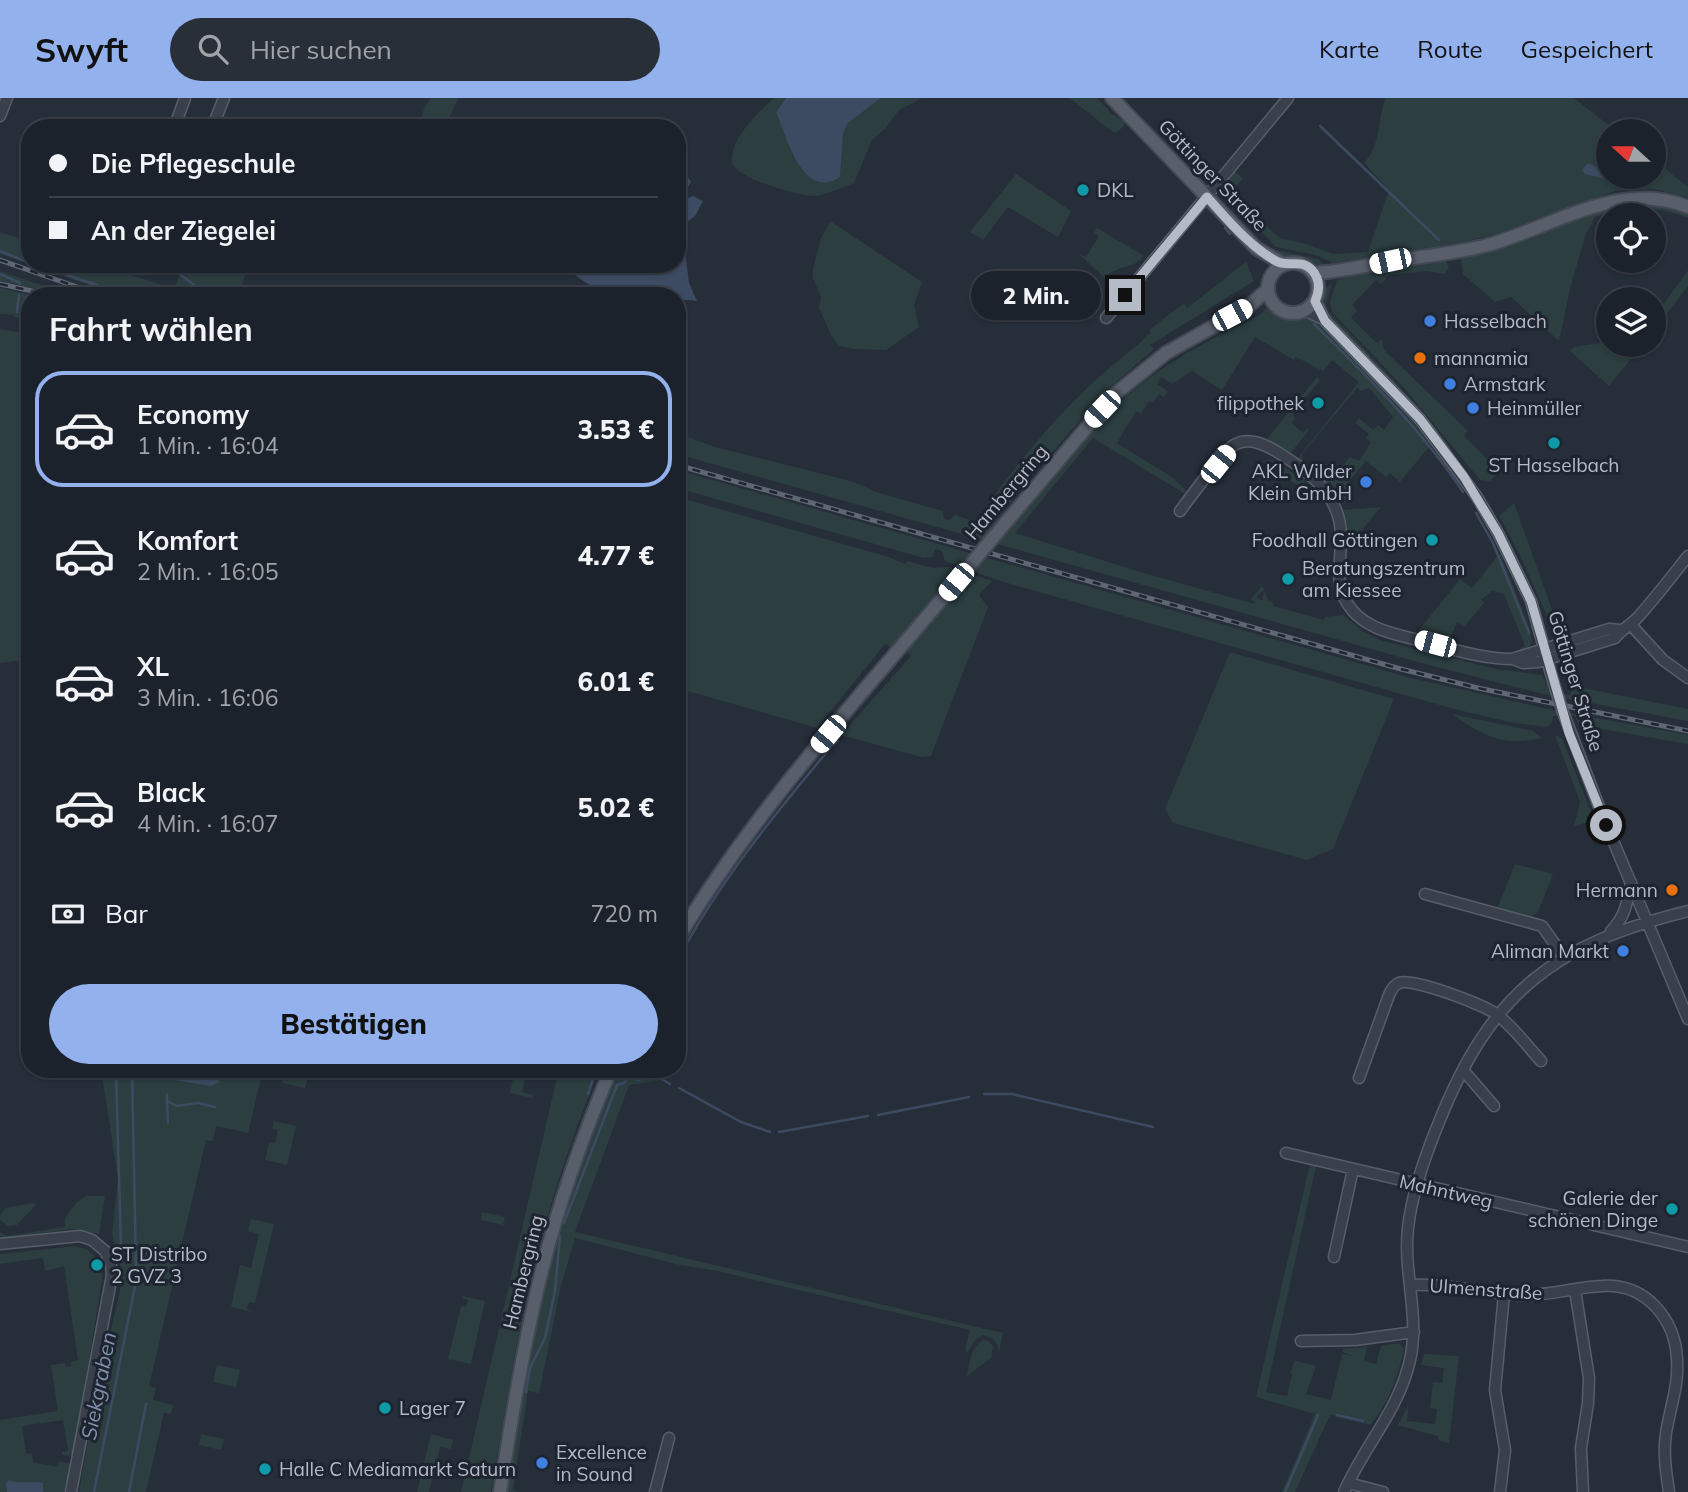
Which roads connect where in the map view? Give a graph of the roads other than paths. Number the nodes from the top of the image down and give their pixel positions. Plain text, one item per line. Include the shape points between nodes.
1 (7, 98) edge
2 (185, 98) edge
3 (224, 98) edge
4 (1112, 98) edge
5 (1287, 98) edge
6 (0, 116) edge
7 (177, 119) edge
8 (216, 119) edge
9 (1207, 197) junction
10 (1688, 207) edge
11 (1256, 248) junction
12 (1283, 264) junction
13 (1344, 271) junction
14 (1314, 273) junction
15 (1272, 274) junction
16 (1319, 287) junction
17 (1268, 289) junction
18 (1315, 301) junction
19 (1273, 303) junction
20 (1248, 307) junction
21 (1304, 310) junction
22 (1106, 318) dead end
23 (1325, 321) junction
24 (1180, 511) dead end
25 (1688, 556) edge
26 (1631, 625) junction
27 (1546, 654) junction
28 (1688, 678) edge
29 (1631, 882) junction
30 (1425, 894) dead end
31 (1688, 911) edge
32 (1648, 921) junction
33 (686, 926) edge
34 (1608, 934) junction
35 (1564, 957) junction
36 (1498, 1015) junction
37 (1688, 1019) edge
38 (1541, 1061) dead end
39 (1463, 1070) junction
40 (608, 1078) edge
41 (1359, 1078) dead end
42 (1494, 1106) dead end
43 (1286, 1153) dead end
44 (1353, 1169) junction
45 (1418, 1184) junction
46 (0, 1244) edge
47 (1688, 1247) edge
48 (1334, 1257) dead end
49 (1410, 1285) junction
50 (1575, 1290) junction
51 (1504, 1294) junction
52 (1414, 1332) junction
53 (1301, 1341) dead end
54 (668, 1438) dead end
55 (1346, 1488) edge
56 (71, 1492) edge
57 (500, 1492) edge
58 (655, 1492) edge
59 (1382, 1492) edge
60 (1500, 1492) edge
61 (1583, 1492) edge
62 (1669, 1492) edge

1 - 6 street
2 - 7 street
3 - 8 street
4 - 9 main road, Göttinger Straße
5 - 9 street
9 - 11 main road, Göttinger Straße
9 - 22 street
10 - 13 main road via 1663,200 1625,199 1486,245
11 - 12 main road, Göttinger Straße
11 - 15 main road, Göttinger Straße
12 - 14 main road, Göttinger Straße via 1303,264
12 - 15 main road
13 - 14 main road
13 - 16 main road
14 - 16 main road
15 - 17 main road
16 - 18 main road
17 - 19 main road
17 - 20 main road, Hambergring
18 - 21 main road
18 - 23 street, Göttinger Straße
19 - 20 main road, Hambergring
19 - 21 main road, Göttinger Straße via 1290,313
20 - 33 main road, Hambergring, bridge via 1166,353 1115,394 770,805
21 - 23 street, Göttinger Straße
23 - 27 street, Göttinger Straße via 1420,419 1477,497 1531,601
24 - 27 street via 1232,446 1265,445 1312,475 1331,498 1341,528 1338,580 1359,617 1382,630 1488,657 1523,663
25 - 26 street
26 - 27 street via 1615,638
26 - 28 street via 1663,660
27 - 29 street, Göttinger Straße, bridge via 1568,727
29 - 32 street, Göttinger Straße
29 - 34 street via 1626,910
30 - 35 street via 1542,926
31 - 32 street
32 - 34 street
32 - 37 street, Göttinger Straße
34 - 35 street
35 - 36 street via 1522,988
36 - 38 street
36 - 39 street
36 - 41 street via 1443,992 1399,982 1389,995
39 - 42 street
39 - 45 street
40 - 57 main road, Hambergring via 566,1186 543,1265
43 - 44 street, Mahntweg
44 - 45 street, Mahntweg
44 - 48 street
45 - 47 street, Mahntweg
45 - 49 street via 1407,1240
46 - 56 street via 84,1237 102,1247 111,1264 109,1298
49 - 51 street, Ulmenstraße
49 - 52 street
50 - 51 street, Ulmenstraße
50 - 61 street via 1589,1378 1581,1448
50 - 62 street, Ulmenstraße via 1611,1286 1634,1291 1654,1304 1670,1327 1678,1371 1665,1446
51 - 60 street via 1495,1390 1504,1450
52 - 53 street
52 - 55 street via 1401,1391
54 - 58 street
55 - 59 street

